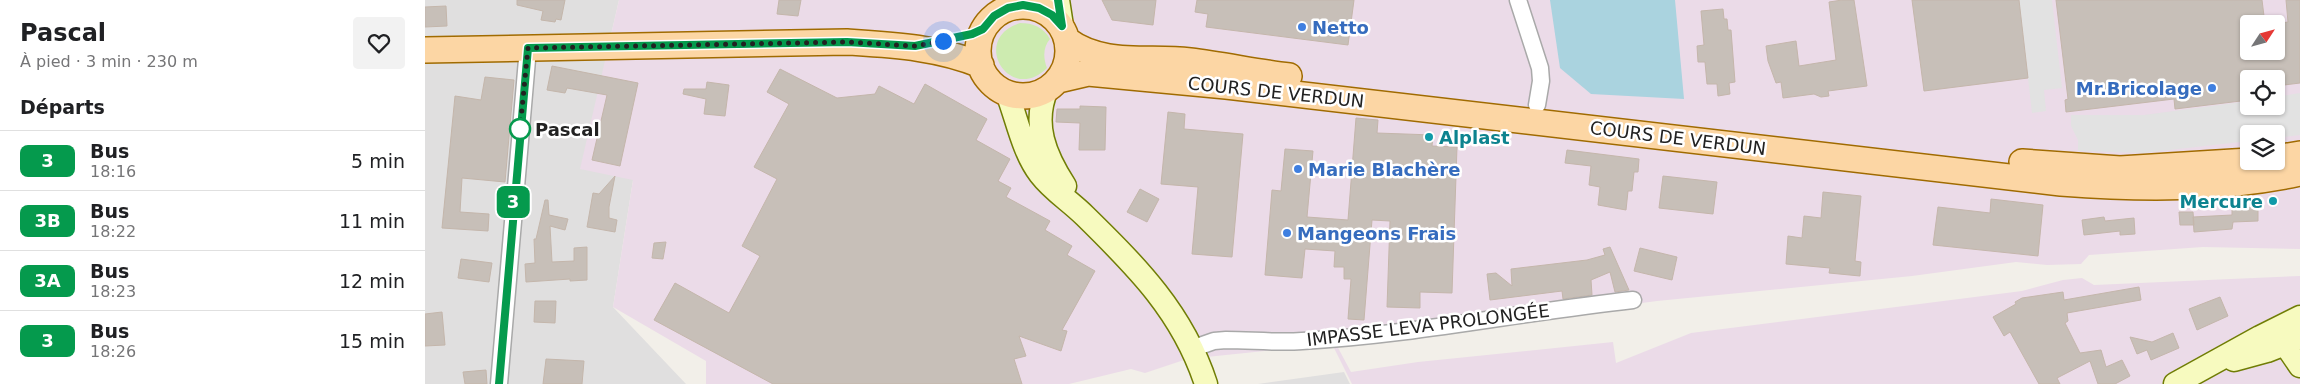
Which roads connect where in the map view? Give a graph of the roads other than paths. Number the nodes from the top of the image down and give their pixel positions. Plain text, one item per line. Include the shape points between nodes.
1 (1058, 0) edge
2 (1518, 0) edge
3 (1013, 4) edge
4 (983, 29) junction
5 (1065, 33) junction
6 (915, 46) junction
7 (528, 48) junction
8 (425, 50) edge
9 (981, 65) junction
10 (1053, 85) junction
11 (1007, 93) junction
12 (1537, 105) junction
13 (1934, 153) junction
14 (2300, 154) edge
15 (2285, 156) edge
16 (1856, 159) junction
17 (2240, 161) edge
18 (2010, 172) junction
19 (2300, 174) edge
20 (1083, 214) junction
21 (1633, 300) dead end
22 (2300, 317) edge
23 (2295, 337) edge
24 (2209, 366) junction
25 (2300, 366) edge
26 (1202, 370) edge
27 (499, 384) edge
28 (2175, 384) edge

1 - 5 main road
2 - 12 street via 1540,68
3 - 4 main road via 994,16
3 - 5 main road via 1039,8 1052,15
4 - 6 main road
4 - 9 main road via 979,45
5 - 10 main road via 1069,54 1065,68
5 - 12 main road, COURS DE VERDUN via 1079,48 1092,54 1135,60 1191,61 1269,74
6 - 7 main road via 847,42
6 - 9 main road
7 - 8 main road
7 - 27 street
9 - 11 main road via 994,85
10 - 11 main road via 1035,94
10 - 16 main road, COURS DE VERDUN via 1088,73
10 - 20 main road via 1041,103 1039,119 1043,146
11 - 20 main road via 1039,172 1053,190
12 - 13 main road, COURS DE VERDUN
13 - 16 main road via 1921,159 1886,156
13 - 18 main road, COURS DE VERDUN
14 - 15 main road
16 - 18 main road, COURS DE VERDUN
17 - 18 main road via 2155,168 2151,174 2139,179
18 - 19 main road, COURS DE VERDUN via 2117,187 2233,182
20 - 26 main road via 1157,291 1180,324
21 - 26 street, IMPASSE LEVA PROLONGÉE via 1565,307 1407,332 1301,341 1226,340
22 - 24 main road
23 - 24 main road via 2267,352
23 - 25 main road
24 - 28 main road

